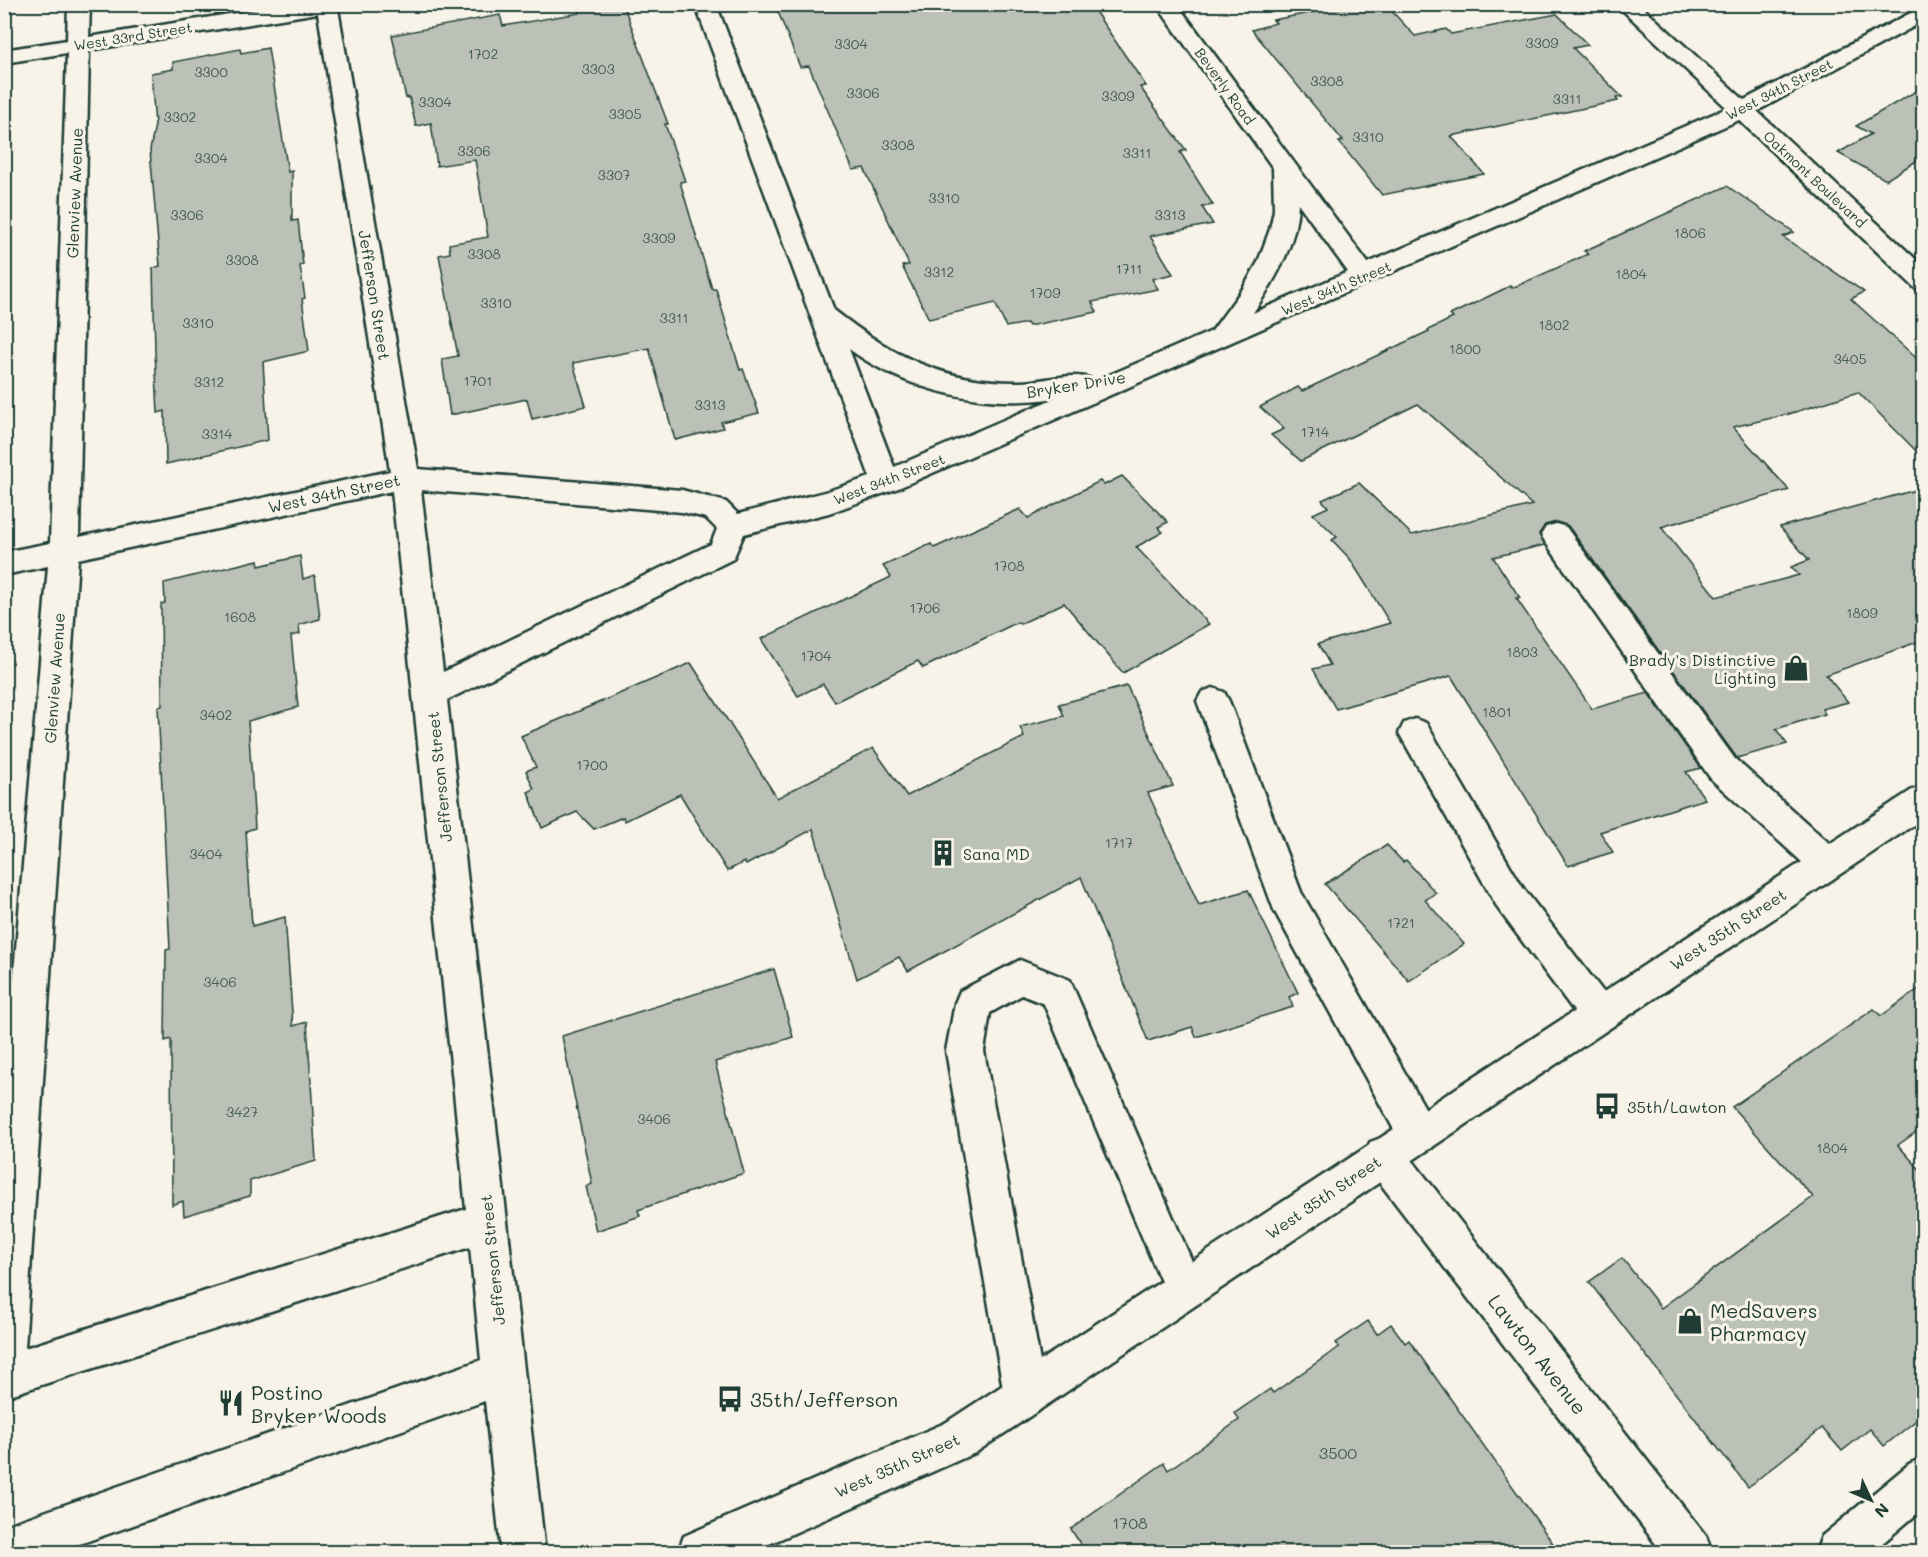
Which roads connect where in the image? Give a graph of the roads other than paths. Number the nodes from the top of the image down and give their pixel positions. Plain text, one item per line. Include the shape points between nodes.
1 (79, 4) edge
2 (705, 4) edge
3 (1166, 4) edge
4 (1626, 4) edge
5 (329, 5) edge
6 (1923, 12) edge
7 (78, 45) junction
8 (4, 57) edge
9 (1742, 110) junction
10 (1285, 168) junction
11 (1364, 276) junction
12 (1923, 282) edge
13 (823, 315) junction
14 (1220, 338) junction
15 (1134, 375) junction
16 (405, 478) junction
17 (886, 482) junction
18 (732, 526) junction
19 (1556, 535) dead end
20 (64, 551) junction
21 (4, 564) edge
22 (430, 693) junction
23 (1213, 701) dead end
24 (1415, 733) dead end
25 (1923, 800) edge
26 (1827, 863) junction
27 (1598, 1014) junction
28 (1418, 1134) junction
29 (1384, 1156) junction
30 (488, 1222) junction
31 (1184, 1289) junction
32 (4, 1351) edge
33 (505, 1373) junction
34 (4, 1376) edge
35 (1025, 1395) junction
36 (1923, 1479) edge
37 (4, 1549) edge
38 (523, 1552) edge
39 (700, 1552) edge
40 (1690, 1552) edge
41 (1838, 1552) edge

1 - 7 street, Glenview Avenue
2 - 13 street
3 - 10 street, Beverly Road
4 - 9 street, Oakmont Boulevard
5 - 7 street, West 33rd Street
5 - 16 street, Jefferson Street
6 - 9 street, West 34th Street
7 - 8 street, West 33rd Street
7 - 20 street, Glenview Avenue
9 - 11 street, West 34th Street
9 - 12 street, Oakmont Boulevard
10 - 11 street, Beverly Road
10 - 14 street via 1286,208 1278,248 1257,290
11 - 14 street, West 34th Street
13 - 15 street, Bryker Drive via 866,348 922,378 981,392 1040,393
13 - 17 street
14 - 15 street, West 34th Street
15 - 17 street, West 34th Street
16 - 18 street, West 34th Street via 682,501 716,510
16 - 20 street, West 34th Street
16 - 22 street, Jefferson Street
17 - 18 street, West 34th Street via 829,502
18 - 22 street via 723,550 706,560
19 - 26 street via 1723,769
20 - 21 street, West 34th Street
20 - 32 street, Glenview Avenue
22 - 30 street, Jefferson Street
23 - 28 street via 1286,899
24 - 27 street via 1511,899
25 - 26 street, West 35th Street
26 - 27 street, West 35th Street
27 - 28 street, West 35th Street
28 - 29 street, West 35th Street
29 - 31 street, West 35th Street
29 - 40 street, Lawton Avenue
30 - 33 street, Jefferson Street
30 - 34 street
31 - 35 street, West 35th Street
31 - 35 street via 1057,992 1020,977 973,1003 965,1051
33 - 37 street
33 - 38 street, Jefferson Street
35 - 39 street, West 35th Street via 960,1438
36 - 41 street

